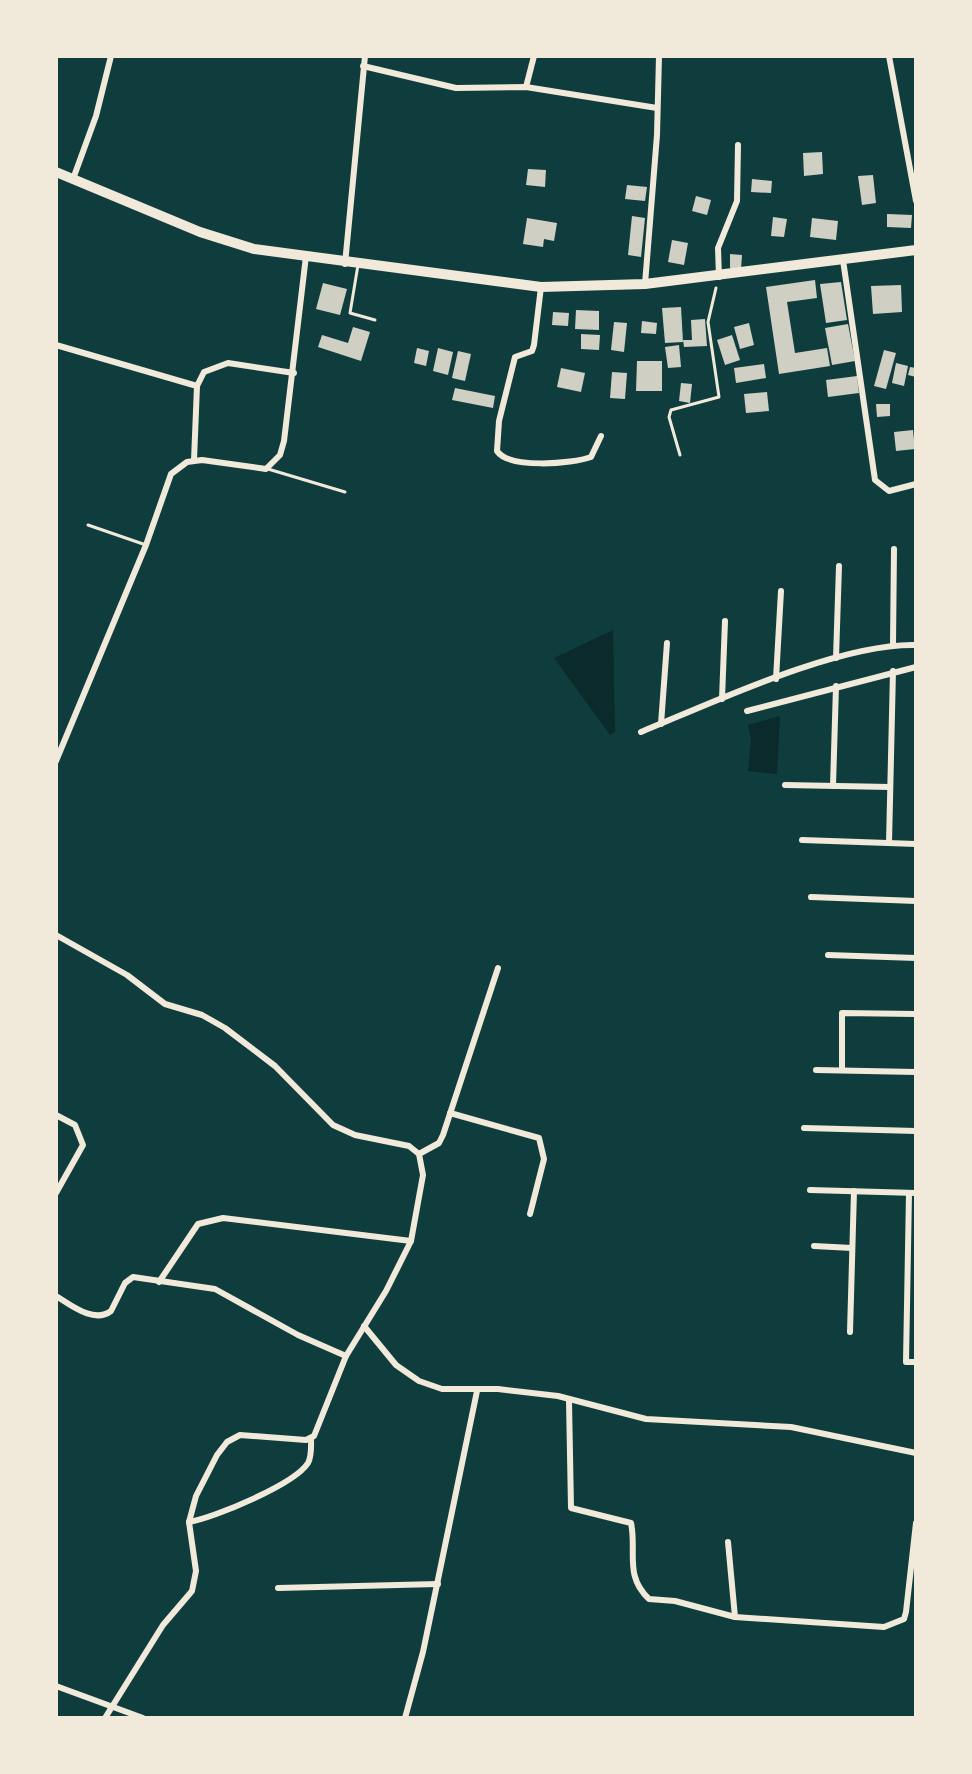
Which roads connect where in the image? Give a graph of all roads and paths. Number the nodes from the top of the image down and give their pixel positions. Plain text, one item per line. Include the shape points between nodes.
1 (111, 56) edge
2 (365, 56) edge
3 (534, 56) edge
4 (659, 56) edge
5 (889, 56) edge
6 (363, 66) junction
7 (526, 87) junction
8 (657, 108) junction
9 (738, 145) dead end
10 (56, 172) edge
11 (73, 179) junction
12 (916, 201) edge
13 (916, 250) edge
14 (306, 256) junction
15 (843, 260) junction
16 (345, 264) junction
17 (358, 265) junction
18 (719, 277) junction
19 (645, 284) junction
20 (541, 287) junction
21 (375, 320) dead end
22 (56, 345) edge
23 (294, 373) junction
24 (197, 386) junction
25 (601, 436) dead end
26 (680, 455) dead end
27 (194, 460) junction
28 (266, 469) junction
29 (916, 484) edge
30 (345, 492) dead end
31 (88, 525) dead end
32 (146, 545) junction
33 (894, 549) dead end
34 (839, 566) dead end
35 (781, 591) dead end
36 (725, 621) dead end
37 (667, 643) dead end
38 (893, 644) junction
39 (916, 645) edge
40 (836, 658) junction
41 (916, 667) edge
42 (893, 671) junction
43 (776, 679) junction
44 (836, 686) junction
45 (722, 699) junction
46 (747, 711) dead end
47 (661, 724) junction
48 (641, 732) dead end
49 (56, 761) edge
50 (785, 785) dead end
51 (833, 786) junction
52 (890, 787) junction
53 (802, 840) dead end
54 (889, 843) junction
55 (916, 844) edge
56 (811, 897) dead end
57 (916, 901) edge
58 (56, 935) edge
59 (828, 955) dead end
60 (916, 958) edge
61 (498, 968) dead end
62 (916, 1014) edge
63 (816, 1070) dead end
64 (842, 1070) junction
65 (916, 1072) edge
66 (450, 1113) junction
67 (56, 1115) edge
68 (804, 1128) dead end
69 (916, 1131) edge
70 (419, 1154) junction
71 (810, 1190) dead end
72 (854, 1191) junction
73 (56, 1193) edge
74 (913, 1193) edge
75 (530, 1214) dead end
76 (411, 1241) junction
77 (814, 1246) dead end
78 (852, 1248) junction
79 (912, 1250) edge
80 (159, 1282) junction
81 (56, 1296) edge
82 (916, 1306) edge
83 (907, 1307) junction
84 (364, 1326) junction
85 (850, 1332) dead end
86 (346, 1356) junction
87 (916, 1362) edge
88 (477, 1391) junction
89 (569, 1401) junction
90 (311, 1438) junction
91 (916, 1453) edge
92 (189, 1522) junction
93 (916, 1523) edge
94 (728, 1542) dead end
95 (438, 1584) junction
96 (278, 1588) dead end
97 (735, 1617) junction
98 (56, 1686) edge
99 (115, 1706) junction
100 (105, 1718) edge
101 (143, 1718) edge
102 (405, 1718) edge

1 - 11 street
2 - 6 street
3 - 7 street
4 - 8 street
5 - 12 street
6 - 7 street via 456,88
6 - 16 street
7 - 8 street
8 - 19 street
9 - 18 street via 737,201 718,248
10 - 11 main road
11 - 14 main road via 200,232 254,249
13 - 15 main road
14 - 16 main road
14 - 23 street
15 - 18 main road
15 - 29 street via 875,480 889,491
16 - 17 main road
17 - 20 main road
17 - 21 lane via 350,313
18 - 19 main road
18 - 26 path via 708,322 719,397 671,410
19 - 20 main road
20 - 25 street via 534,345 532,351 515,357 497,451 507,460 578,462 591,457
22 - 24 street
23 - 24 street via 228,363 209,369
23 - 28 street via 280,455
24 - 27 street
27 - 28 street
27 - 32 street via 177,467 167,481
28 - 30 lane
31 - 32 lane
32 - 49 street
33 - 38 street
34 - 40 street
35 - 43 street
36 - 45 street
37 - 47 street
38 - 39 street
38 - 40 street
40 - 43 street
41 - 42 street
42 - 44 street
42 - 52 street
43 - 45 street
44 - 46 street
44 - 51 street
45 - 47 street
47 - 48 street
50 - 51 street
51 - 52 street
52 - 54 street
53 - 54 street
54 - 55 street
56 - 57 street
58 - 70 street via 127,975 165,1004 225,1028 275,1066 333,1125 409,1146
59 - 60 street
61 - 66 street
62 - 64 street via 842,1013
63 - 64 street
64 - 65 street
66 - 70 street via 439,1143
66 - 75 street via 539,1138 544,1159
67 - 73 street via 75,1125 83,1145
68 - 69 street
70 - 76 street via 423,1175
71 - 72 street
72 - 74 street
72 - 78 street
74 - 79 street
76 - 80 street via 223,1218 198,1224
76 - 84 street
77 - 78 street
78 - 85 street
79 - 83 street
80 - 81 street via 133,1277 107,1315 82,1312
80 - 86 street via 215,1289
82 - 83 street
83 - 87 street via 906,1362
84 - 86 street
84 - 88 street via 396,1365 419,1381
86 - 90 street
88 - 89 street via 530,1392
88 - 95 street
89 - 91 street via 646,1419 791,1427
89 - 97 street via 571,1508 631,1523 632,1571 649,1599
90 - 92 street via 309,1462 297,1474 221,1514
90 - 92 street via 240,1435 227,1442 196,1496
92 - 99 street via 196,1571 192,1591 163,1625
93 - 97 street via 906,1612 898,1623
94 - 97 street
95 - 96 street
95 - 102 street
98 - 99 street
99 - 100 street
99 - 101 street

